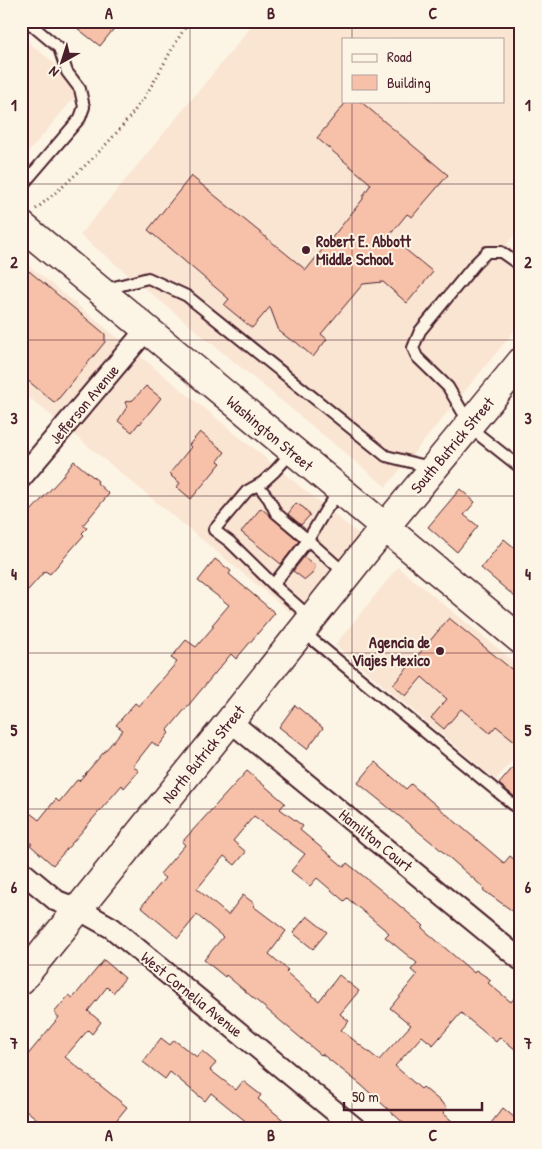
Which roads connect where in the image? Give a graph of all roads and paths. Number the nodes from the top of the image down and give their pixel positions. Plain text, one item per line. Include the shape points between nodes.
1 (27, 21) edge
2 (190, 21) edge
3 (21, 187) edge
4 (28, 226) edge
5 (521, 266) edge
6 (100, 291) junction
7 (146, 330) junction
8 (521, 362) edge
9 (470, 423) junction
10 (292, 451) junction
11 (434, 467) junction
12 (521, 468) edge
13 (21, 478) edge
14 (258, 485) junction
15 (340, 491) junction
16 (384, 528) junction
17 (308, 540) junction
18 (347, 575) junction
19 (275, 586) junction
20 (307, 625) junction
21 (521, 640) edge
22 (230, 721) junction
23 (521, 811) edge
24 (21, 872) edge
25 (78, 909) junction
26 (521, 960) edge
27 (21, 980) edge
28 (355, 1128) edge

1 - 3 lane via 59,48 67,72 80,89 84,108 80,118
2 - 4 path via 144,97 116,133 36,209
4 - 6 street, Washington Street
5 - 9 lane via 502,252 487,252 420,331 413,348 417,357 448,387
6 - 7 street, Washington Street
6 - 11 lane via 148,278 187,296 386,456
7 - 10 street, Washington Street
7 - 13 street, Jefferson Avenue
8 - 9 street, South Butrick Street
9 - 11 street, South Butrick Street
9 - 12 lane
10 - 14 lane
10 - 15 street, Washington Street
11 - 16 street, South Butrick Street
14 - 17 lane via 276,513
14 - 19 lane via 247,491 214,530
15 - 16 street, Washington Street
15 - 17 lane
16 - 18 street, North Butrick Street
16 - 21 street, Washington Street
17 - 18 lane
17 - 19 lane
18 - 20 street, North Butrick Street
19 - 20 lane
20 - 22 street, North Butrick Street
20 - 23 lane
22 - 25 street, North Butrick Street
22 - 26 street, Hamilton Court
24 - 25 street, West Cornelia Avenue via 57,901
25 - 27 street, North Butrick Street
25 - 28 street, West Cornelia Avenue via 112,928

